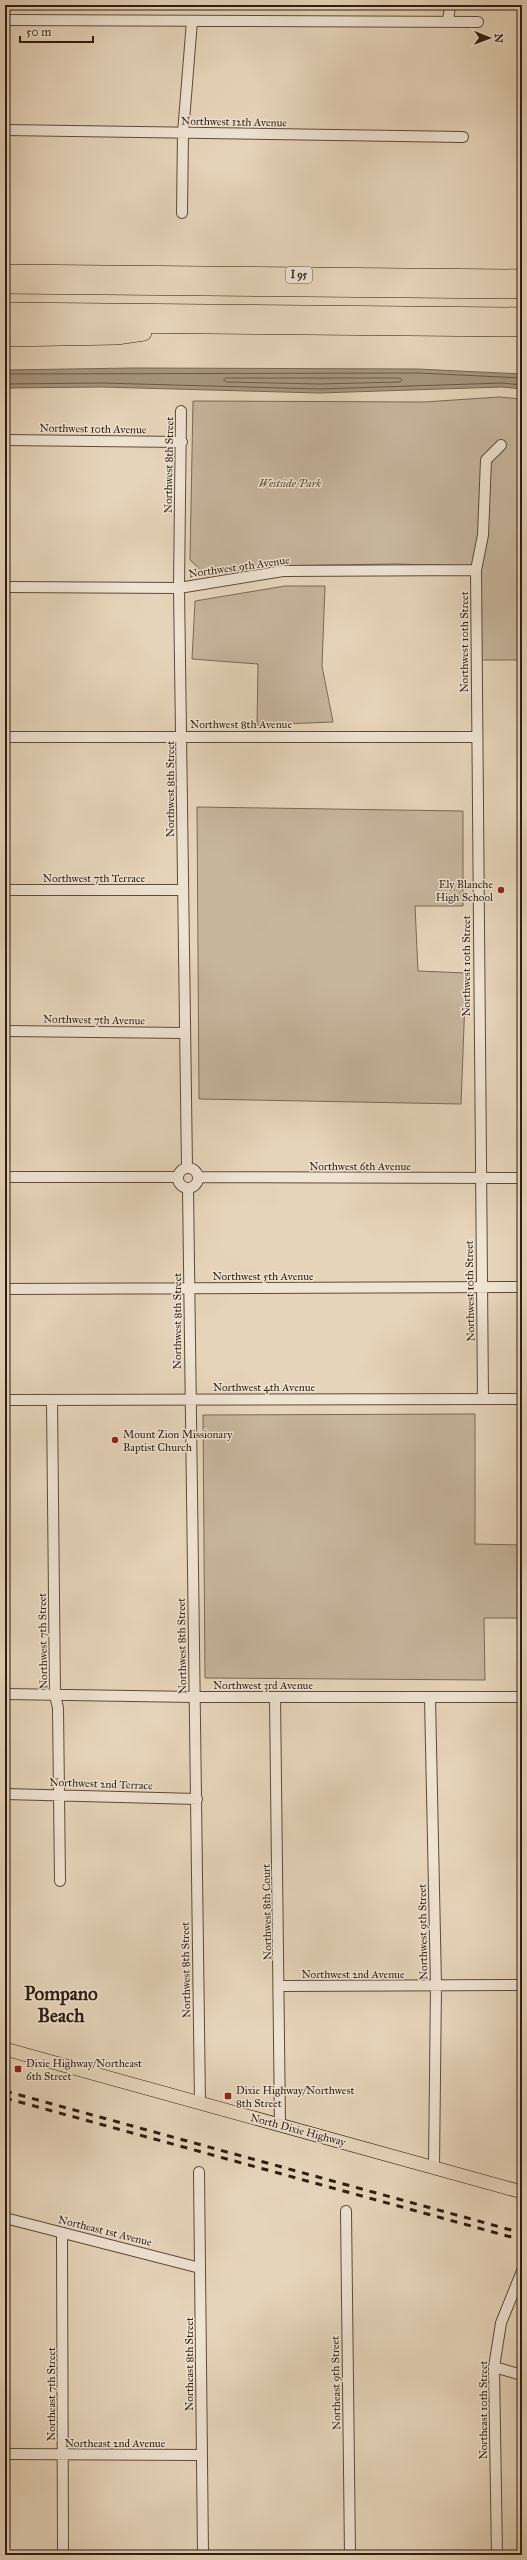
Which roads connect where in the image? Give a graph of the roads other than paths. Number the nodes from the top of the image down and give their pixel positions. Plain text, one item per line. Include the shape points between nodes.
1 (450, 5) edge
2 (5, 20) edge
3 (192, 21) junction
4 (448, 22) junction
5 (478, 22) dead end
6 (5, 130) edge
7 (183, 133) junction
8 (463, 137) dead end
9 (182, 213) dead end
10 (5, 265) edge
11 (5, 272) edge
12 (76, 273) junction
13 (522, 277) edge
14 (5, 286) edge
15 (522, 291) edge
16 (5, 310) edge
17 (522, 315) edge
18 (5, 324) edge
19 (198, 326) junction
20 (522, 329) edge
21 (5, 339) edge
22 (181, 411) dead end
23 (5, 440) edge
24 (182, 442) junction
25 (501, 445) dead end
26 (476, 570) junction
27 (5, 587) edge
28 (179, 588) junction
29 (181, 736) junction
30 (5, 737) edge
31 (477, 737) junction
32 (5, 890) edge
33 (183, 890) junction
34 (5, 1031) edge
35 (184, 1032) junction
36 (187, 1168) junction
37 (5, 1177) edge
38 (178, 1177) junction
39 (198, 1178) junction
40 (522, 1178) edge
41 (480, 1179) junction
42 (188, 1188) junction
43 (482, 1287) junction
44 (189, 1288) junction
45 (522, 1288) edge
46 (5, 1289) edge
47 (189, 1399) junction
48 (483, 1399) junction
49 (5, 1400) edge
50 (52, 1400) junction
51 (522, 1400) edge
52 (5, 1694) edge
53 (55, 1695) junction
54 (195, 1697) junction
55 (275, 1697) junction
56 (430, 1697) junction
57 (522, 1697) edge
58 (5, 1794) edge
59 (58, 1794) junction
60 (196, 1799) junction
61 (60, 1881) dead end
62 (436, 1985) junction
63 (522, 1985) edge
64 (280, 1986) junction
65 (5, 2049) edge
66 (200, 2103) junction
67 (280, 2125) junction
68 (434, 2167) junction
69 (200, 2172) dead end
70 (522, 2192) edge
71 (346, 2211) dead end
72 (5, 2218) edge
73 (62, 2233) junction
74 (200, 2268) junction
75 (522, 2270) edge
76 (494, 2367) junction
77 (522, 2375) edge
78 (5, 2454) edge
79 (63, 2454) junction
80 (202, 2455) junction
81 (63, 2555) edge
82 (203, 2555) edge
83 (350, 2555) edge
84 (497, 2555) edge

1 - 4 street
2 - 3 street
3 - 4 street
3 - 7 street
4 - 5 street
6 - 7 street, Northwest 12th Avenue
7 - 8 street, Northwest 12th Avenue
7 - 9 street
10 - 12 highway
11 - 12 highway, I 95
12 - 13 highway, I 95
14 - 15 highway
16 - 17 highway
18 - 19 highway
19 - 20 highway
19 - 21 highway via 118,336
22 - 24 street, Northwest 8th Street
23 - 24 street, Northwest 10th Avenue
24 - 28 street, Northwest 8th Street
25 - 26 street, Northwest 10th Street via 486,460 483,534
26 - 28 street, Northwest 9th Avenue via 282,571
26 - 31 street, Northwest 10th Street
27 - 28 street, Northwest 9th Avenue
28 - 29 street, Northwest 8th Street
29 - 30 street, Northwest 8th Avenue
29 - 31 street, Northwest 8th Avenue
29 - 33 street, Northwest 8th Street
31 - 41 street, Northwest 10th Street
32 - 33 street, Northwest 7th Terrace
33 - 35 street, Northwest 8th Street
34 - 35 street, Northwest 7th Avenue
35 - 36 street, Northwest 8th Street
36 - 38 street via 181,1171
36 - 39 street via 193,1169
37 - 38 street
38 - 42 street via 182,1186
39 - 41 street, Northwest 6th Avenue
39 - 42 street via 197,1184
40 - 41 street, Northwest 6th Avenue
41 - 43 street, Northwest 10th Street
42 - 44 street, Northwest 8th Street
43 - 44 street, Northwest 5th Avenue
43 - 45 street, Northwest 5th Avenue
43 - 48 street, Northwest 10th Street
44 - 46 street, Northwest 5th Avenue
44 - 47 street, Northwest 8th Street
47 - 48 street, Northwest 4th Avenue
47 - 50 street, Northwest 4th Avenue
47 - 54 street, Northwest 8th Street
48 - 51 street, Northwest 4th Avenue
49 - 50 street, Northwest 4th Avenue
50 - 53 street, Northwest 7th Street
52 - 53 street, Northwest 3rd Avenue
53 - 54 street, Northwest 3rd Avenue
53 - 59 street, Northwest 7th Street via 58,1708
54 - 55 street, Northwest 3rd Avenue
54 - 60 street, Northwest 8th Street
55 - 56 street, Northwest 3rd Avenue
55 - 64 street, Northwest 8th Court
56 - 57 street, Northwest 3rd Avenue
56 - 62 street, Northwest 9th Street
58 - 59 street, Northwest 2nd Terrace
59 - 60 street, Northwest 2nd Terrace
59 - 61 street, Northwest 7th Street
60 - 66 street, Northwest 8th Street
62 - 63 street, Northwest 2nd Avenue
62 - 64 street, Northwest 2nd Avenue
62 - 68 street, Northwest 9th Street
64 - 67 street, Northwest 8th Court
65 - 66 main road, North Dixie Highway
66 - 67 main road, North Dixie Highway
67 - 68 main road, North Dixie Highway
68 - 70 main road, North Dixie Highway
69 - 74 street, Northeast 8th Street
71 - 83 street, Northeast 9th Street
72 - 73 street, Northeast 1st Avenue
73 - 74 street, Northeast 1st Avenue
73 - 79 street, Northeast 7th Street
74 - 80 street, Northeast 8th Street
75 - 76 street, Northeast 10th Street via 501,2324
76 - 77 street
76 - 84 street, Northeast 10th Street
78 - 79 street, Northeast 2nd Avenue
79 - 80 street, Northeast 2nd Avenue
79 - 81 street, Northeast 7th Street
80 - 82 street, Northeast 8th Street

